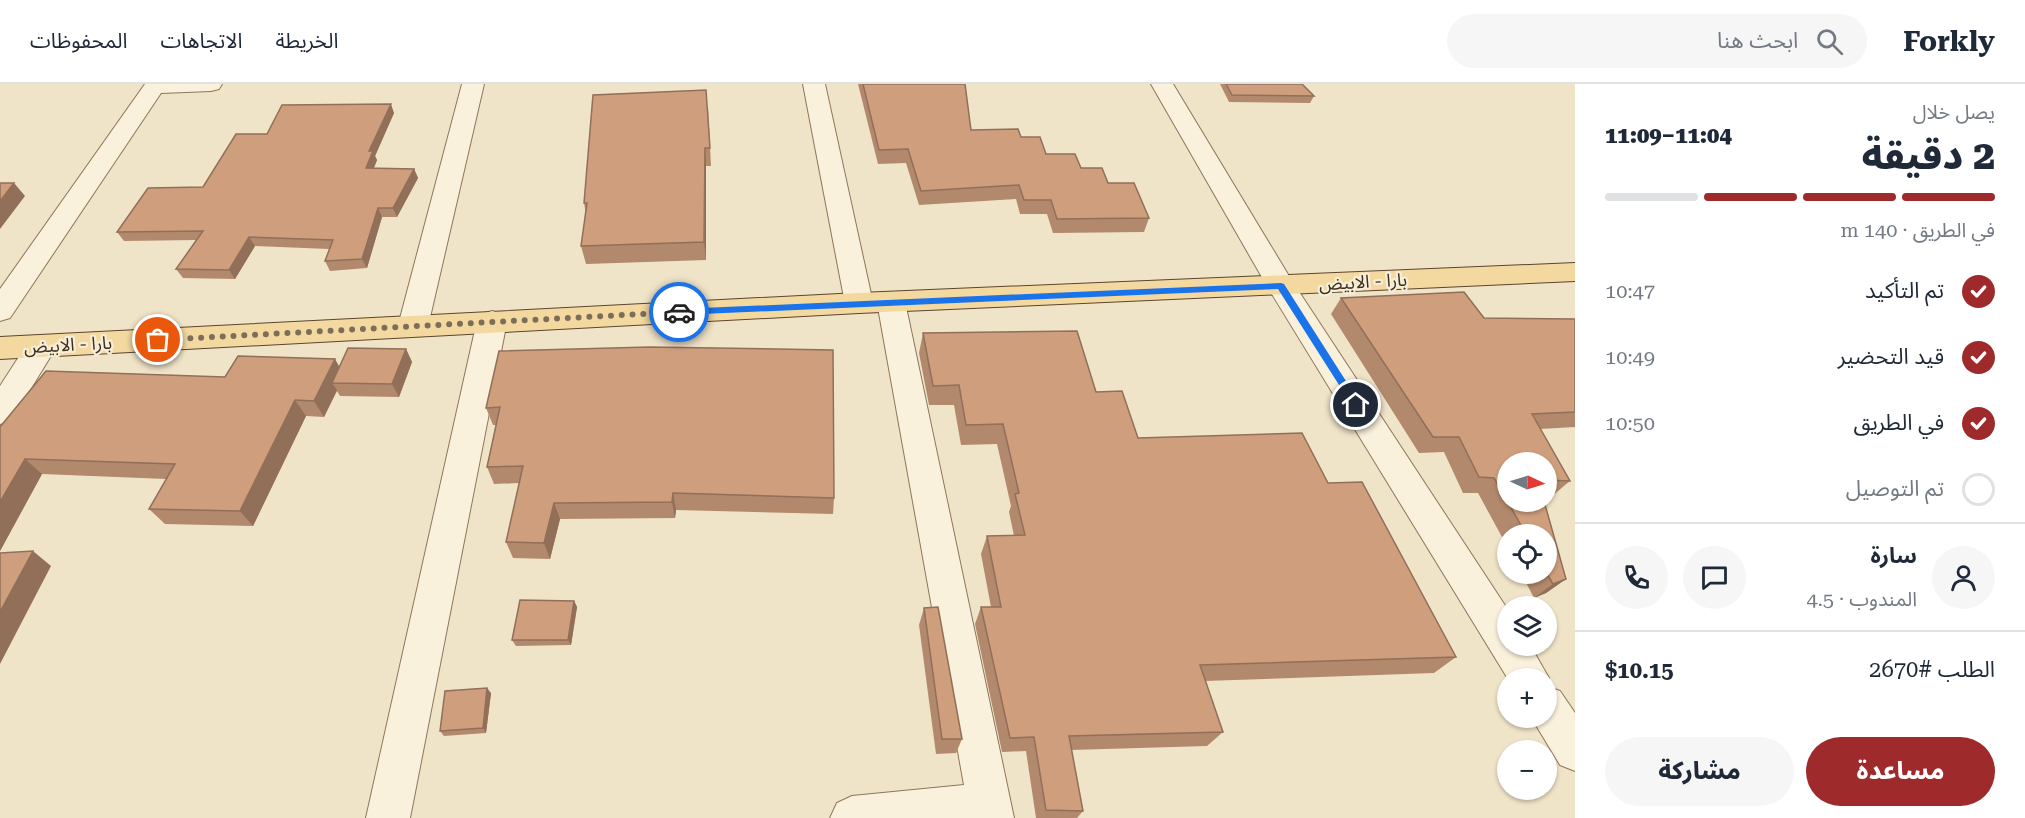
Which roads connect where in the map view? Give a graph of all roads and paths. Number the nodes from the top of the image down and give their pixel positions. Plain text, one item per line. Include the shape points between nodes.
1 (211, 84) edge
2 (473, 84) edge
3 (814, 84) edge
4 (1162, 84) edge
5 (155, 85) edge
6 (1575, 272) edge
7 (1281, 286) junction
8 (875, 302) junction
9 (0, 311) edge
10 (492, 321) junction
11 (413, 326) junction
12 (42, 346) junction
13 (0, 348) edge
14 (0, 412) edge
15 (1497, 627) edge
16 (1557, 722) edge
17 (1574, 747) edge
18 (990, 811) edge
19 (388, 818) edge
20 (852, 818) edge

1 - 5 street
2 - 11 street
3 - 8 street
4 - 7 street
5 - 9 street
6 - 7 main road, بارا - الابيض
7 - 8 main road, بارا - الابيض
7 - 15 street
8 - 10 main road, بارا - الابيض
8 - 18 street
10 - 11 main road, بارا - الابيض
10 - 19 street
11 - 12 main road, بارا - الابيض
12 - 13 main road, بارا - الابيض
12 - 14 street
16 - 17 street
18 - 20 street

